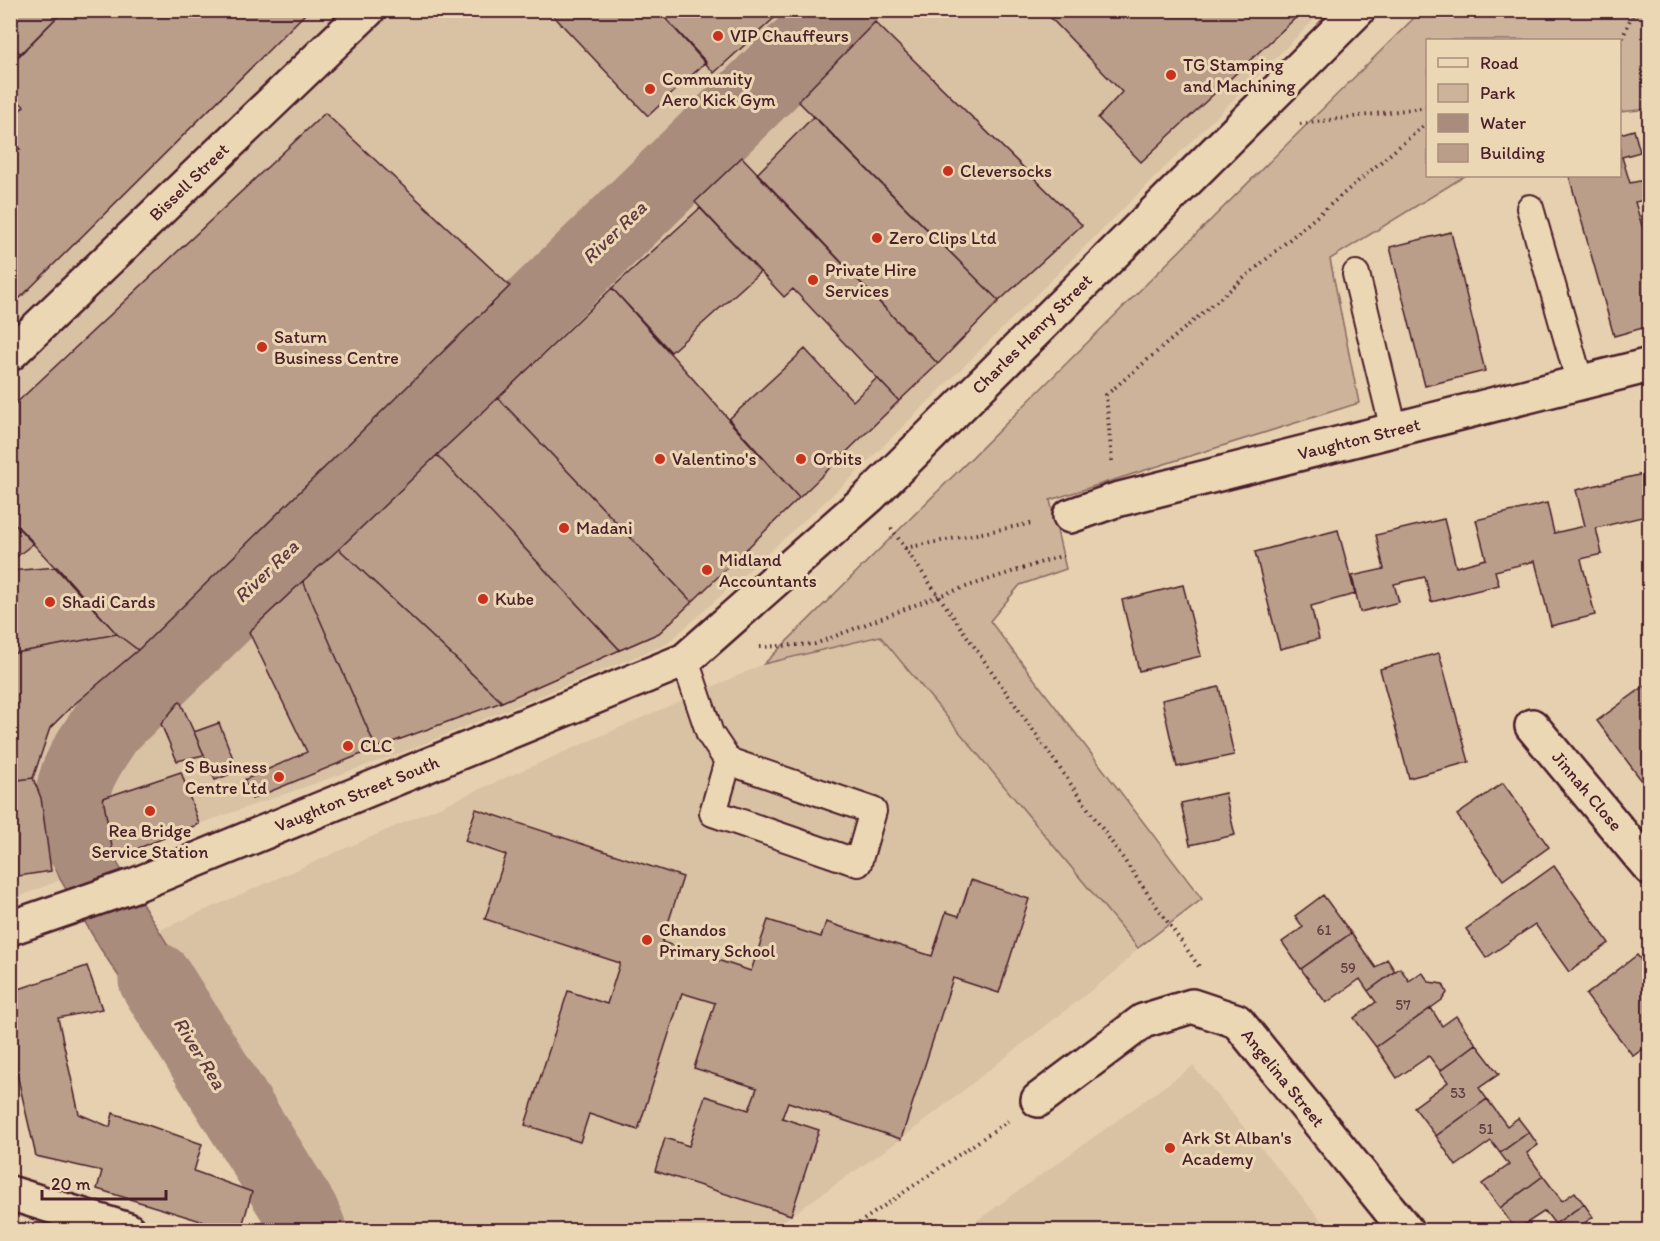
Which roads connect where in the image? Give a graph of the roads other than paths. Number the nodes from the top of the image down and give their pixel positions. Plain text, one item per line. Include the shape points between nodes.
1 (368, 10) edge
2 (1358, 10) edge
3 (1530, 208) dead end
4 (1356, 274) dead end
5 (10, 354) edge
6 (1650, 365) edge
7 (1580, 383) junction
8 (1394, 430) junction
9 (1070, 516) road end
10 (692, 655) junction
11 (1532, 726) dead end
12 (728, 761) junction
13 (1647, 858) edge
14 (10, 928) edge
15 (1038, 1100) road end
16 (10, 1193) edge
17 (128, 1230) edge
18 (1406, 1230) edge

1 - 5 street, Bissell Street
2 - 10 street, Charles Henry Street via 869,496
3 - 7 lane
4 - 8 lane
6 - 7 street, Vaughton Street
7 - 8 street, Vaughton Street
8 - 9 street, Vaughton Street
10 - 12 lane via 710,734
10 - 14 street, Vaughton Street South via 135,885
11 - 13 street, Jinnah Close
12 - 12 lane via 873,811 858,863 713,813
15 - 18 street, Angelina Street via 1143,1021 1192,1006 1237,1021
16 - 17 street

